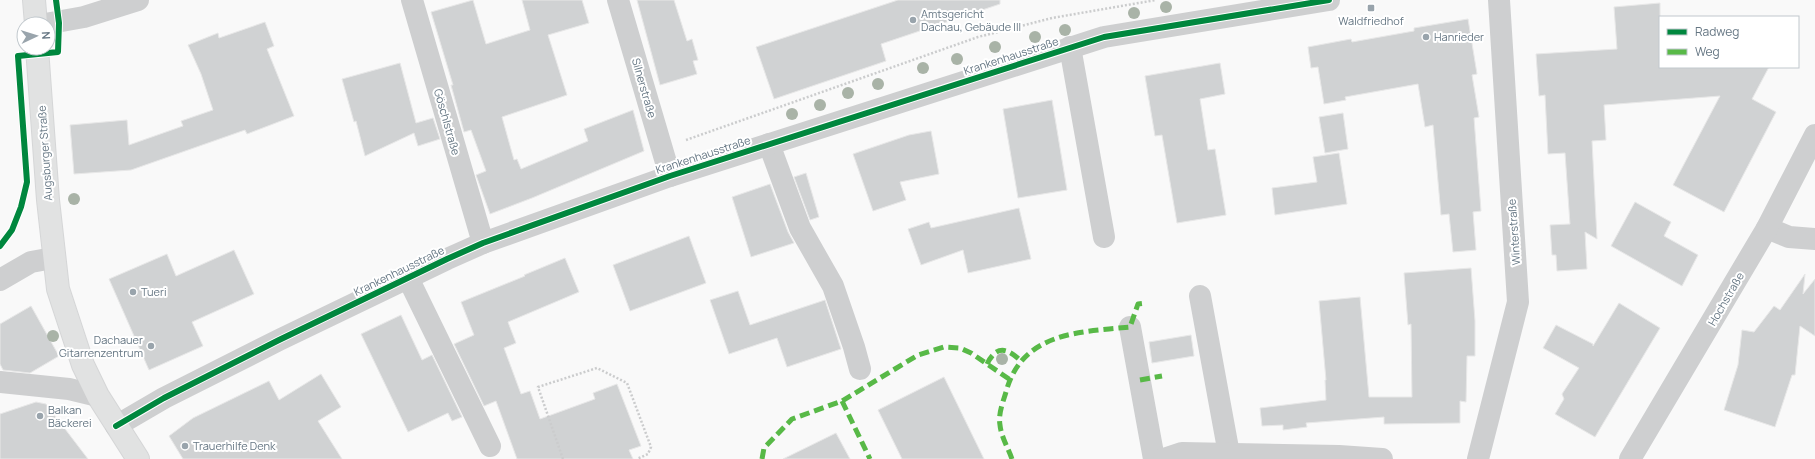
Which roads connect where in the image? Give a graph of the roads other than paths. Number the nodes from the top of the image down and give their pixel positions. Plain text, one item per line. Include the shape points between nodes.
1 (34, 0) edge
2 (138, 0) edge
3 (412, 0) edge
4 (618, 0) edge
5 (1329, 0) edge
6 (1499, 0) edge
7 (35, 16) edge
8 (56, 22) edge
9 (1070, 47) junction
10 (38, 56) edge
11 (1815, 135) edge
12 (769, 144) junction
13 (670, 176) junction
14 (1767, 228) junction
15 (1104, 236) dead end
16 (1815, 239) edge
17 (483, 243) junction
18 (54, 258) junction
19 (408, 278) junction
20 (0, 280) edge
21 (1200, 296) dead end
22 (1130, 327) dead end
23 (860, 369) dead end
24 (0, 382) edge
25 (98, 396) junction
26 (116, 426) junction
27 (490, 446) dead end
28 (1229, 454) junction
29 (1173, 456) edge
30 (138, 459) edge
31 (1154, 459) edge
32 (1382, 459) edge
33 (1478, 459) edge
34 (1630, 459) edge

1 - 7 main road
2 - 8 street via 84,17
3 - 17 street, Göschlstraße
4 - 13 street, Silnerstraße
5 - 9 street, Krankenhausstraße via 1104,37
6 - 33 street, Winterstraße via 1518,302
9 - 12 street, Krankenhausstraße
9 - 15 street
10 - 18 main road, Augsburger Straße
11 - 14 street, Hochstraße
12 - 13 street, Krankenhausstraße
12 - 23 street via 800,228 833,286
13 - 17 street, Krankenhausstraße
14 - 16 street via 1789,237
14 - 34 street, Hochstraße
17 - 19 street, Krankenhausstraße
18 - 20 street via 31,262
18 - 25 main road, Augsburger Straße via 58,289 67,320 83,365
19 - 26 street, Krankenhausstraße via 171,395
19 - 27 street
21 - 28 street
22 - 31 street
24 - 25 street via 69,389
25 - 26 main road, Augsburger Straße
26 - 30 main road, Augsburger Straße
28 - 29 street
28 - 32 street

